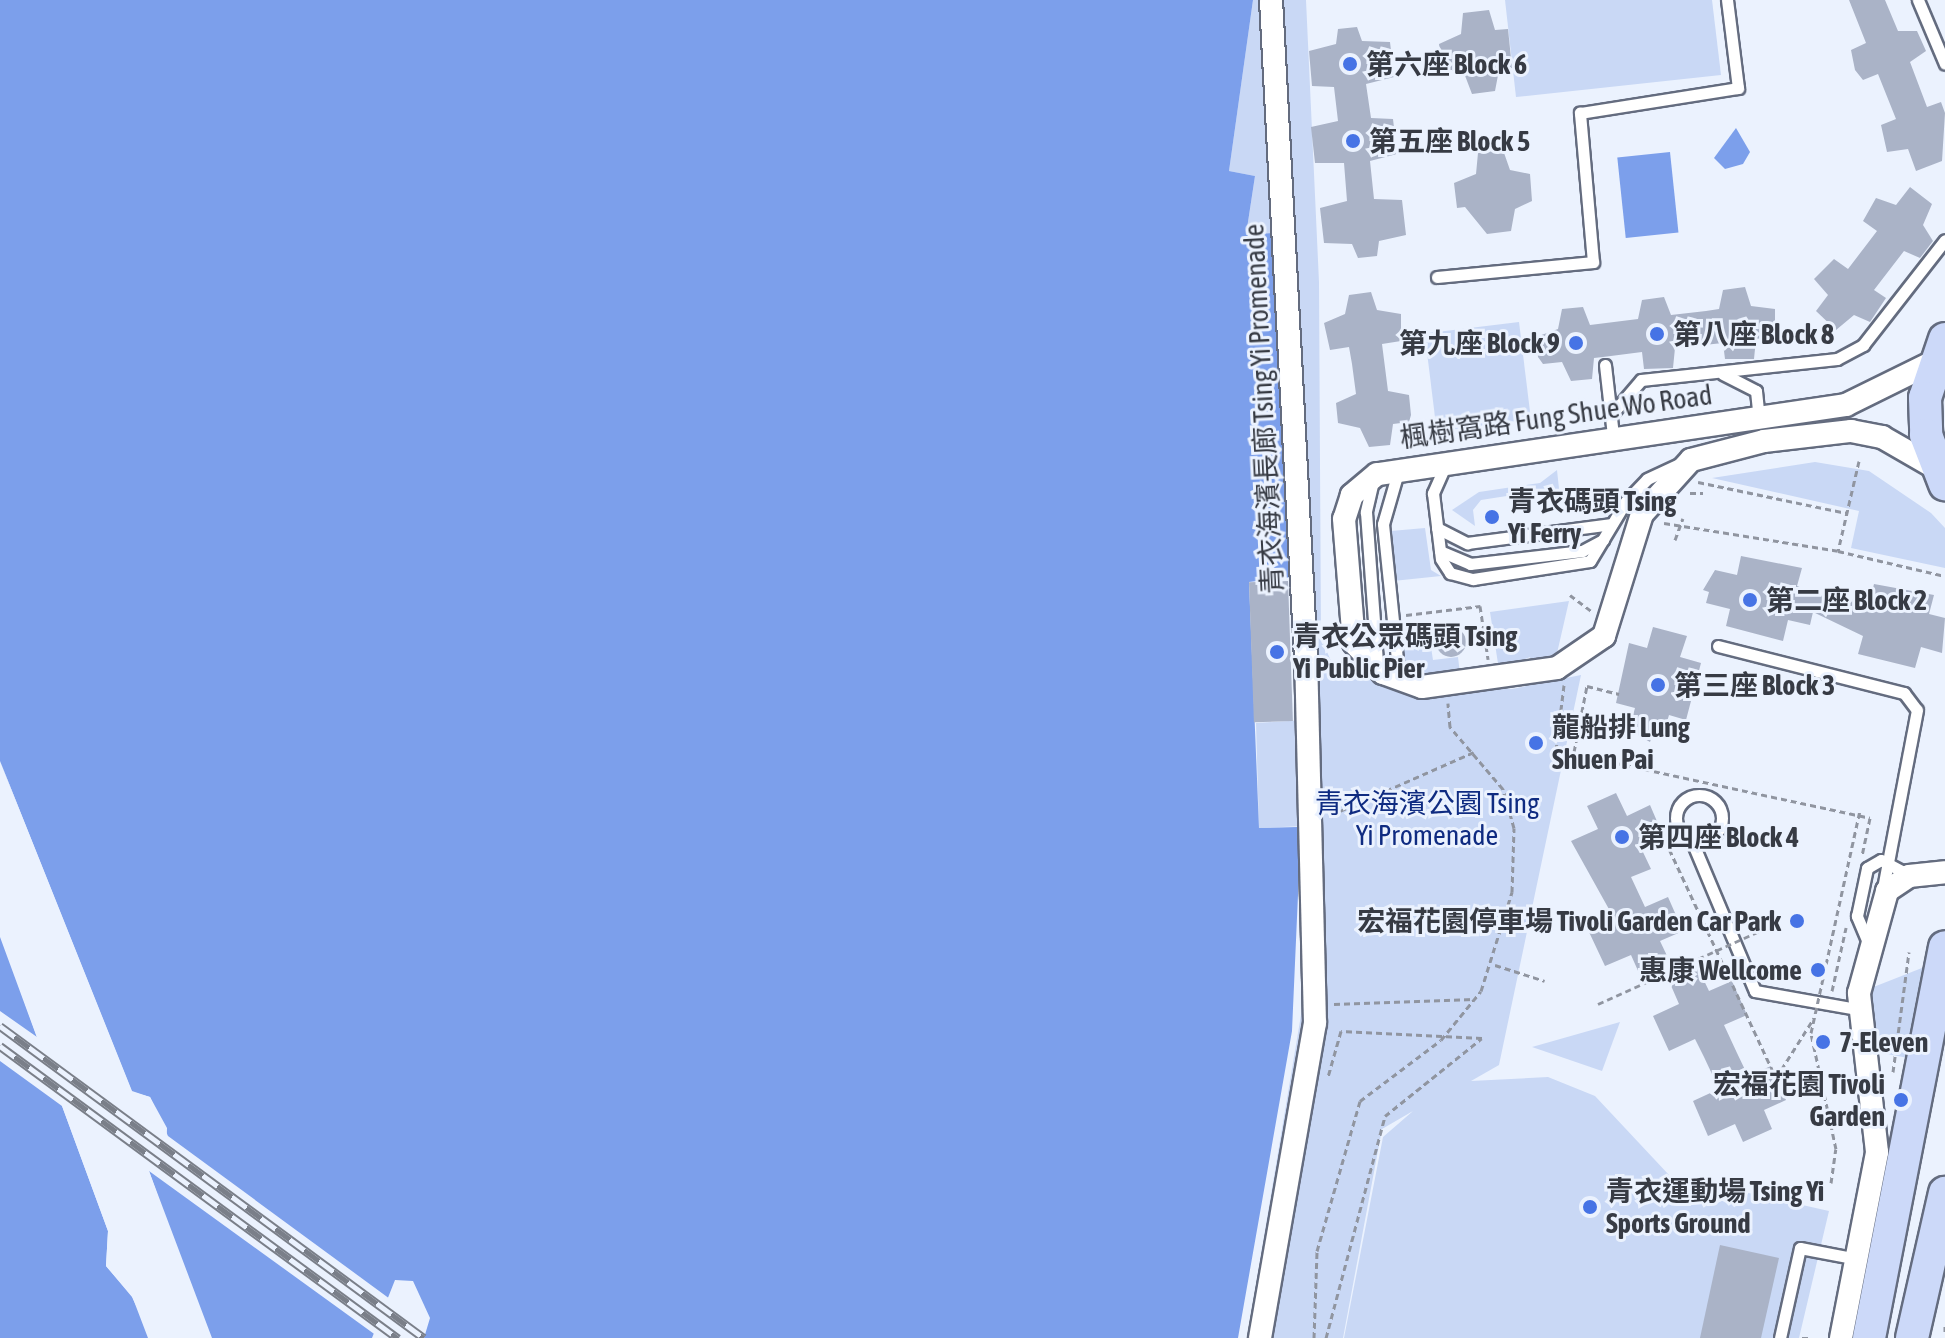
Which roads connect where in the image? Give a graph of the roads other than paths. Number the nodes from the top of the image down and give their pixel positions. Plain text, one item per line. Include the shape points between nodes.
1 (1271, 0) edge
2 (1727, 0) edge
3 (1918, 0) edge
4 (1945, 64) edge
5 (1945, 240) edge
6 (1437, 277) dead end
7 (1939, 351) edge
8 (1605, 365) dead end
9 (1706, 372) junction
10 (1935, 405) edge
11 (1759, 418) junction
12 (1612, 425) junction
13 (1454, 457) junction
14 (1401, 466) junction
15 (1692, 470) junction
16 (1940, 476) edge
17 (1612, 524) junction
18 (1436, 527) junction
19 (1718, 646) dead end
20 (1409, 685) junction
21 (1894, 833) junction
22 (1691, 839) junction
23 (1888, 863) junction
24 (1945, 872) edge
25 (1909, 876) junction
26 (1879, 906) junction
27 (1870, 947) junction
28 (1945, 947) edge
29 (1941, 996) edge
30 (1857, 1009) junction
31 (1945, 1193) edge
32 (1858, 1259) junction
33 (1260, 1338) edge
34 (1780, 1338) edge
35 (1841, 1338) edge
36 (1869, 1338) edge
37 (1912, 1338) edge

1 - 33 street, 青衣海濱長廊 Tsing Yi Promenade via 1313,823 1314,1004
2 - 6 lane via 1738,88 1580,113 1593,262
3 - 4 lane
5 - 9 lane via 1863,345 1837,359
7 - 10 main road
7 - 11 street, 楓樹窩路 Fung Shue Wo Road via 1846,405
8 - 12 lane
9 - 11 lane via 1734,375 1756,391
9 - 12 lane via 1641,380
10 - 16 main road
11 - 12 street, 楓樹窩路 Fung Shue Wo Road
12 - 13 street, 楓樹窩路 Fung Shue Wo Road
13 - 14 street, 楓樹窩路 Fung Shue Wo Road
13 - 18 lane via 1435,481
14 - 20 lane via 1383,524 1391,654 1399,679
14 - 20 street, 楓樹窩路 Fung Shue Wo Road via 1377,474 1352,495 1344,519 1354,643 1383,673
15 - 16 street, 楓樹窩路 Fung Shue Wo Road via 1764,441 1851,431 1894,442
15 - 17 lane via 1647,479
15 - 20 street via 1642,514 1604,636 1557,668
17 - 18 lane via 1467,543
17 - 18 lane via 1583,564 1473,579 1450,573 1439,551
19 - 21 lane via 1904,693 1917,710 1917,732
21 - 23 lane
21 - 25 lane
22 - 22 lane via 1680,831 1677,810 1693,796 1708,797 1719,808 1718,830
22 - 30 lane via 1755,991
23 - 25 lane
23 - 26 lane
23 - 27 lane via 1867,868 1857,916
24 - 25 street
25 - 26 street
26 - 27 street
27 - 30 street
28 - 29 main road
29 - 36 main road
30 - 32 street via 1877,1152
31 - 37 main road
32 - 34 lane via 1800,1248
32 - 35 street

